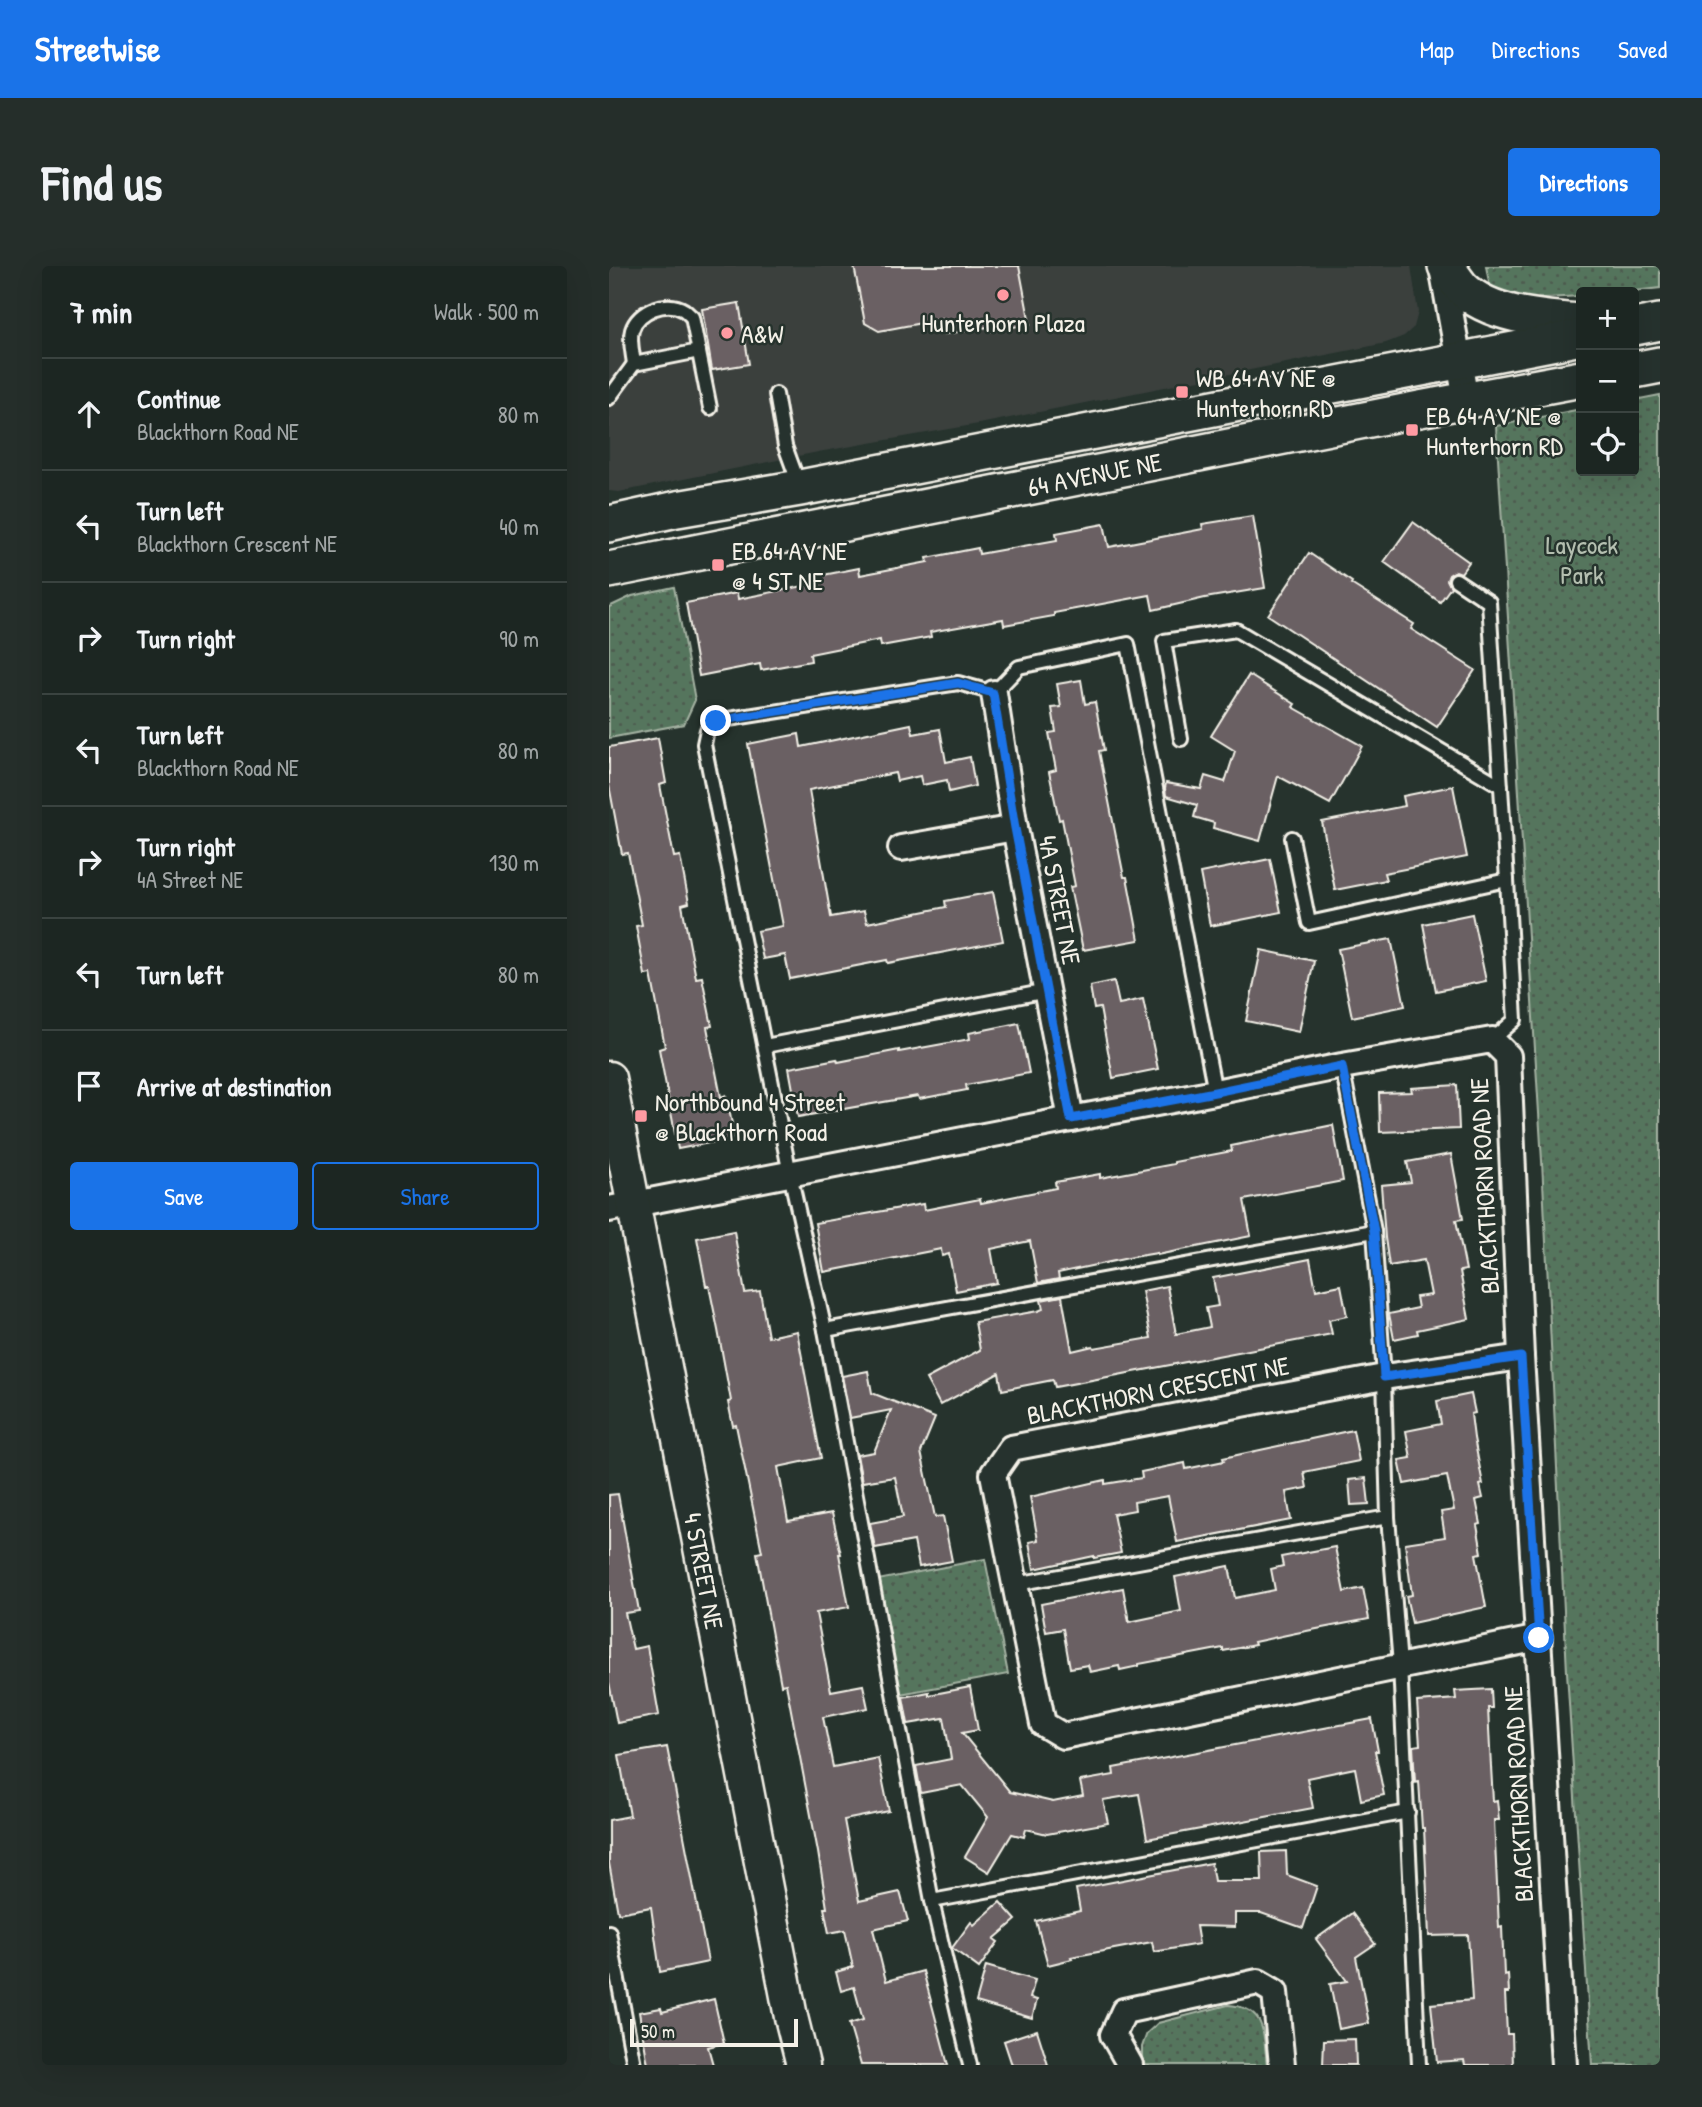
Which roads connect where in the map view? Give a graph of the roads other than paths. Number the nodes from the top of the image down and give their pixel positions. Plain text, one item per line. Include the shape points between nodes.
1 (1444, 266) edge
2 (1576, 321) edge
3 (1660, 321) edge
4 (1639, 326) edge
5 (1576, 338) edge
6 (699, 351) junction
7 (1459, 361) junction
8 (634, 364) junction
9 (1660, 365) edge
10 (1639, 369) edge
11 (1576, 380) edge
12 (776, 394) dead end
13 (609, 398) edge
14 (1466, 400) junction
15 (710, 408) dead end
16 (800, 488) junction
17 (615, 520) edge
18 (614, 573) edge
19 (1456, 580) dead end
20 (993, 693) junction
21 (1181, 739) dead end
22 (1501, 786) junction
23 (1015, 828) junction
24 (1292, 838) dead end
25 (901, 848) dead end
26 (1507, 880) junction
27 (1047, 991) junction
28 (1492, 1040) junction
29 (765, 1046) junction
30 (1342, 1066) junction
31 (609, 1078) edge
32 (1215, 1092) junction
33 (1071, 1119) junction
34 (790, 1174) junction
35 (621, 1206) edge
36 (1374, 1231) junction
37 (825, 1330) junction
38 (1521, 1357) junction
39 (1384, 1377) junction
40 (1388, 1517) junction
41 (1016, 1584) junction
42 (1539, 1638) junction
43 (1400, 1665) junction
44 (1408, 1812) junction
45 (932, 1901) junction
46 (609, 1932) edge
47 (635, 2065) edge
48 (803, 2065) edge
49 (970, 2065) edge
50 (1130, 2065) edge
51 (1282, 2065) edge
52 (1419, 2065) edge
53 (1564, 2065) edge

1 - 2 main road via 1464,289 1510,313
1 - 7 street
3 - 4 main road
5 - 7 main road, 64 AVENUE NE
6 - 8 lane
6 - 8 lane via 692,317 682,308 664,306 643,312 636,322 631,333
6 - 15 lane
7 - 14 street
7 - 16 main road, 64 AVENUE NE
8 - 13 lane
9 - 10 main road
11 - 14 main road, 64 AVENUE NE
12 - 16 lane via 785,446
14 - 18 main road, 64 AVENUE NE
16 - 17 main road, 64 AVENUE NE
19 - 22 lane via 1489,602
20 - 23 street, 4A STREET NE
20 - 29 lane via 958,683 716,721 707,730 704,744
20 - 32 lane via 1019,667 1128,644
21 - 22 lane via 1164,641 1235,630
22 - 26 lane
23 - 25 street
23 - 27 street, 4A STREET NE
24 - 26 lane via 1309,923
26 - 28 lane via 1515,1020
27 - 29 lane
27 - 33 street, 4A STREET NE
28 - 30 street, BLACKTHORN ROAD NE
28 - 38 street, BLACKTHORN ROAD NE via 1508,1056
29 - 34 lane
30 - 32 street, BLACKTHORN ROAD NE
30 - 36 lane
31 - 35 street, 4 STREET NE
32 - 33 street, BLACKTHORN ROAD NE
33 - 34 street, BLACKTHORN ROAD NE
34 - 35 street, BLACKTHORN ROAD NE
34 - 37 lane
35 - 48 street, 4 STREET NE
36 - 37 lane
36 - 39 lane
37 - 45 lane
38 - 39 street, BLACKTHORN CRESCENT NE
38 - 42 street, BLACKTHORN ROAD NE
39 - 40 lane
39 - 41 street, BLACKTHORN CRESCENT NE via 1011,1448 993,1474
40 - 41 lane
40 - 43 lane
41 - 43 street, BLACKTHORN CRESCENT NE via 1043,1724 1063,1736
42 - 43 street, BLACKTHORN CRESCENT NE
42 - 53 street, BLACKTHORN ROAD NE
43 - 44 lane
44 - 45 lane
44 - 52 lane
45 - 49 lane
46 - 47 lane
50 - 51 street via 1113,2035 1124,2011 1258,1982 1275,1992

